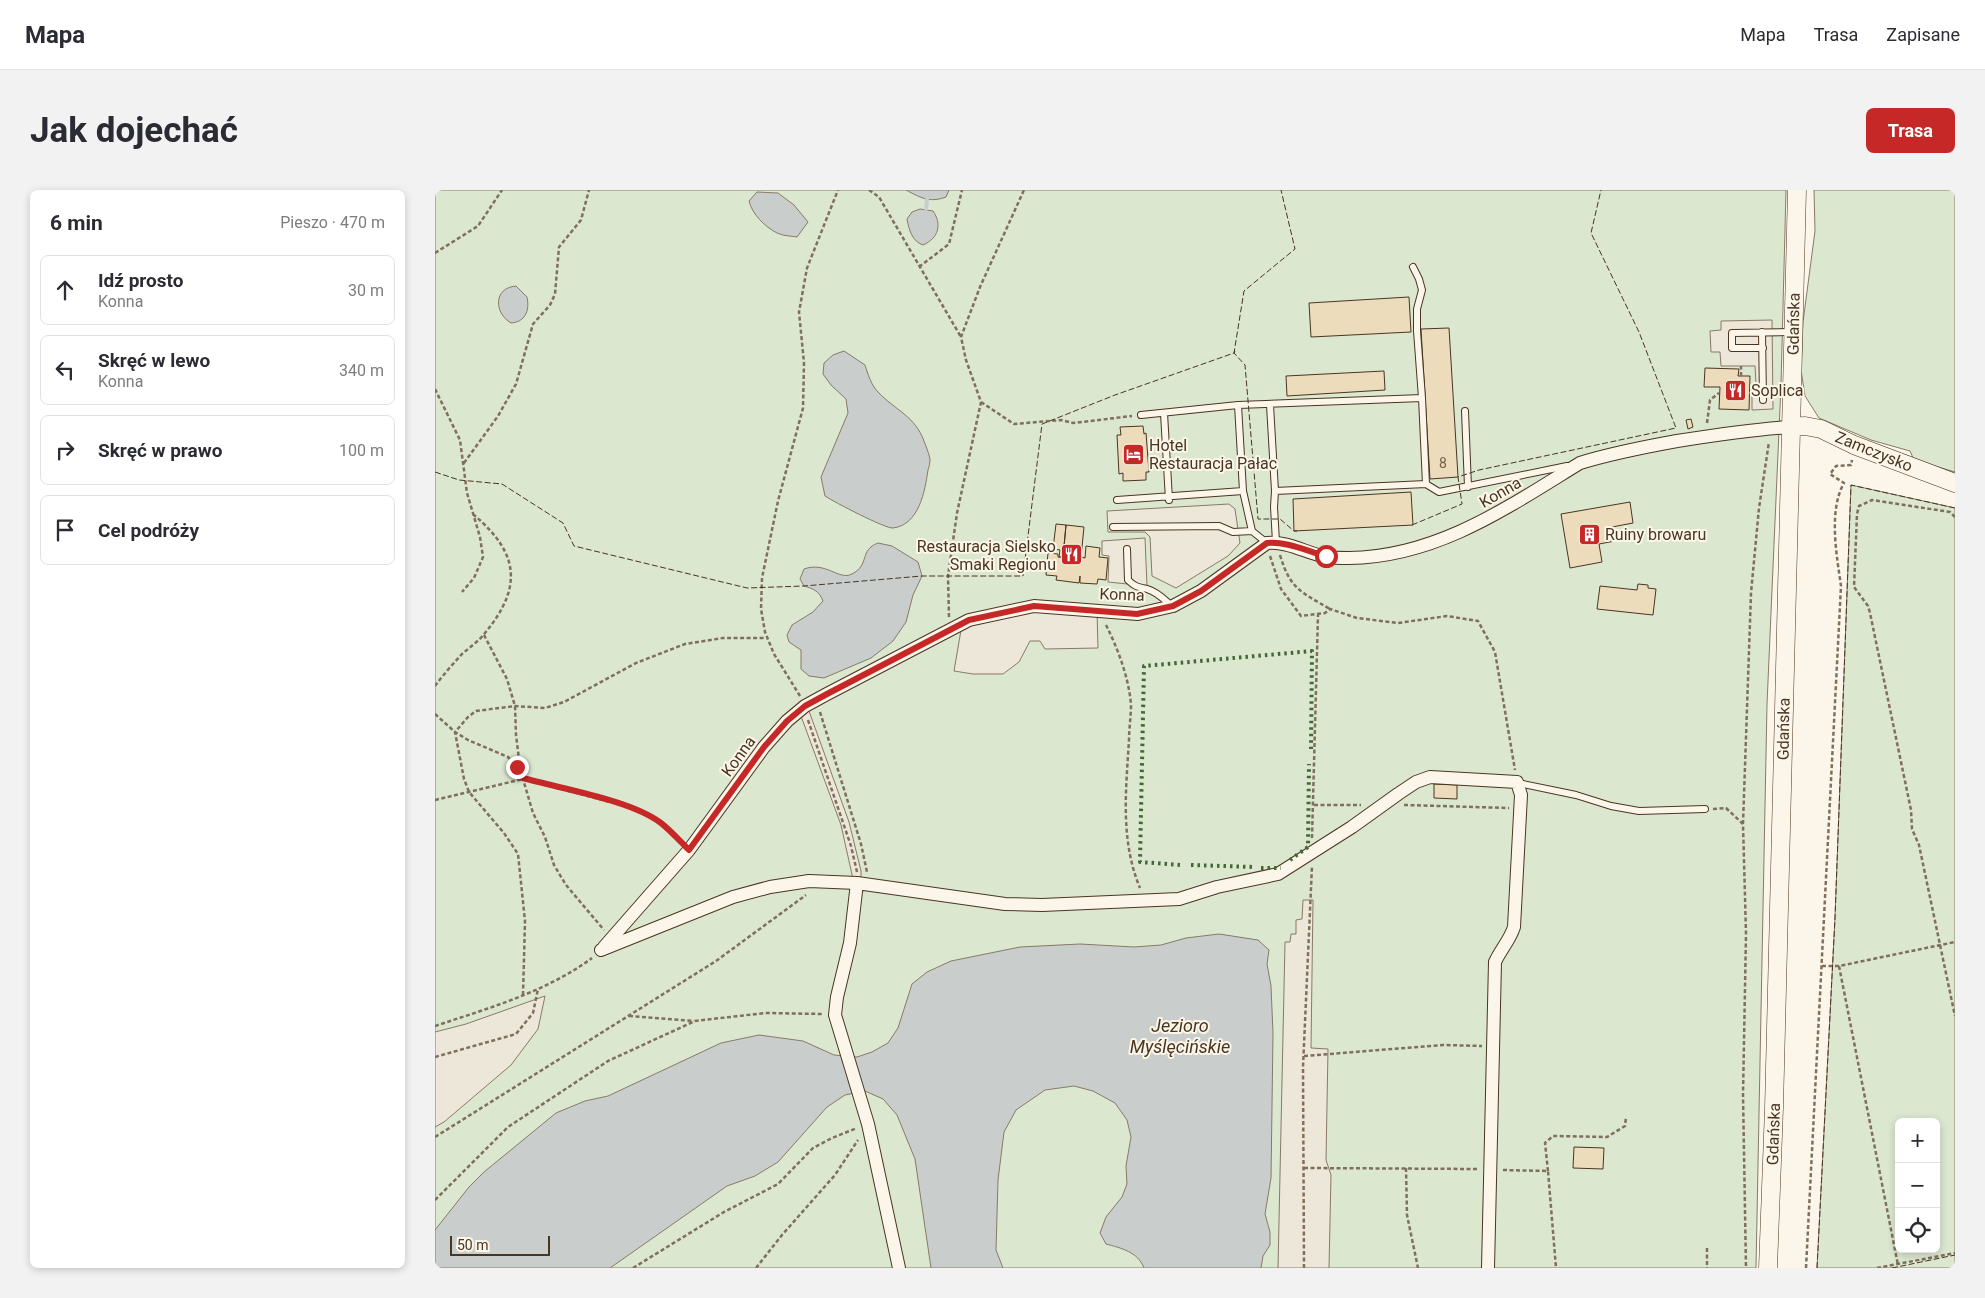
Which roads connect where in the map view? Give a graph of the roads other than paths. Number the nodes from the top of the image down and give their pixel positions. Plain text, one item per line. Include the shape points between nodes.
1 (1797, 190) edge
2 (1413, 267) dead end
3 (1763, 332) junction
4 (1793, 332) junction
5 (1763, 348) junction
6 (1422, 398) junction
7 (1763, 400) dead end
8 (1238, 405) junction
9 (1270, 405) junction
10 (1465, 411) dead end
11 (1164, 413) junction
12 (1141, 415) road end
13 (1791, 427) junction
14 (1580, 464) junction
15 (1955, 483) edge
16 (1426, 484) junction
17 (1468, 487) junction
18 (1243, 491) junction
19 (1275, 491) junction
20 (1169, 498) junction
21 (1117, 500) dead end
22 (1113, 527) dead end
23 (1252, 531) junction
24 (1271, 542) junction
25 (1127, 549) dead end
26 (1173, 606) junction
27 (1517, 782) junction
28 (1705, 809) road end
29 (862, 884) junction
30 (899, 1268) edge
31 (1488, 1268) edge
32 (1768, 1268) edge

1 - 4 main road, Gdańska
2 - 6 lane via 1422,290 1417,309 1417,331
3 - 4 lane
3 - 5 lane
3 - 5 lane via 1731,333 1732,348
4 - 13 main road, Gdańska
5 - 7 lane
6 - 9 lane
6 - 16 lane
8 - 9 lane
8 - 11 lane
8 - 18 lane
9 - 19 lane
10 - 17 lane
11 - 12 lane
11 - 20 lane
13 - 14 street, Konna via 1695,438 1615,452
13 - 15 main road, Zamczysko via 1821,429 1854,445
13 - 32 main road, Gdańska
14 - 17 lane
14 - 24 street, Konna via 1458,534 1398,552 1365,557 1326,556
16 - 17 lane via 1439,492
16 - 19 lane
18 - 20 lane
18 - 23 lane
19 - 24 lane
20 - 21 lane
22 - 23 lane via 1219,526 1233,532
23 - 24 lane
24 - 26 street, Konna via 1201,591
25 - 26 lane via 1128,580 1135,587 1157,594
26 - 29 street, Konna via 1137,614 1034,606 969,620 806,708 787,721 764,747 689,850 601,950 733,897 790,883
27 - 28 lane via 1639,811
27 - 29 street via 1430,777 1416,782 1278,874 1179,899 1005,904
27 - 31 street via 1521,795 1514,927 1511,938 1501,948 1495,962
29 - 30 street via 835,1014 861,1100

